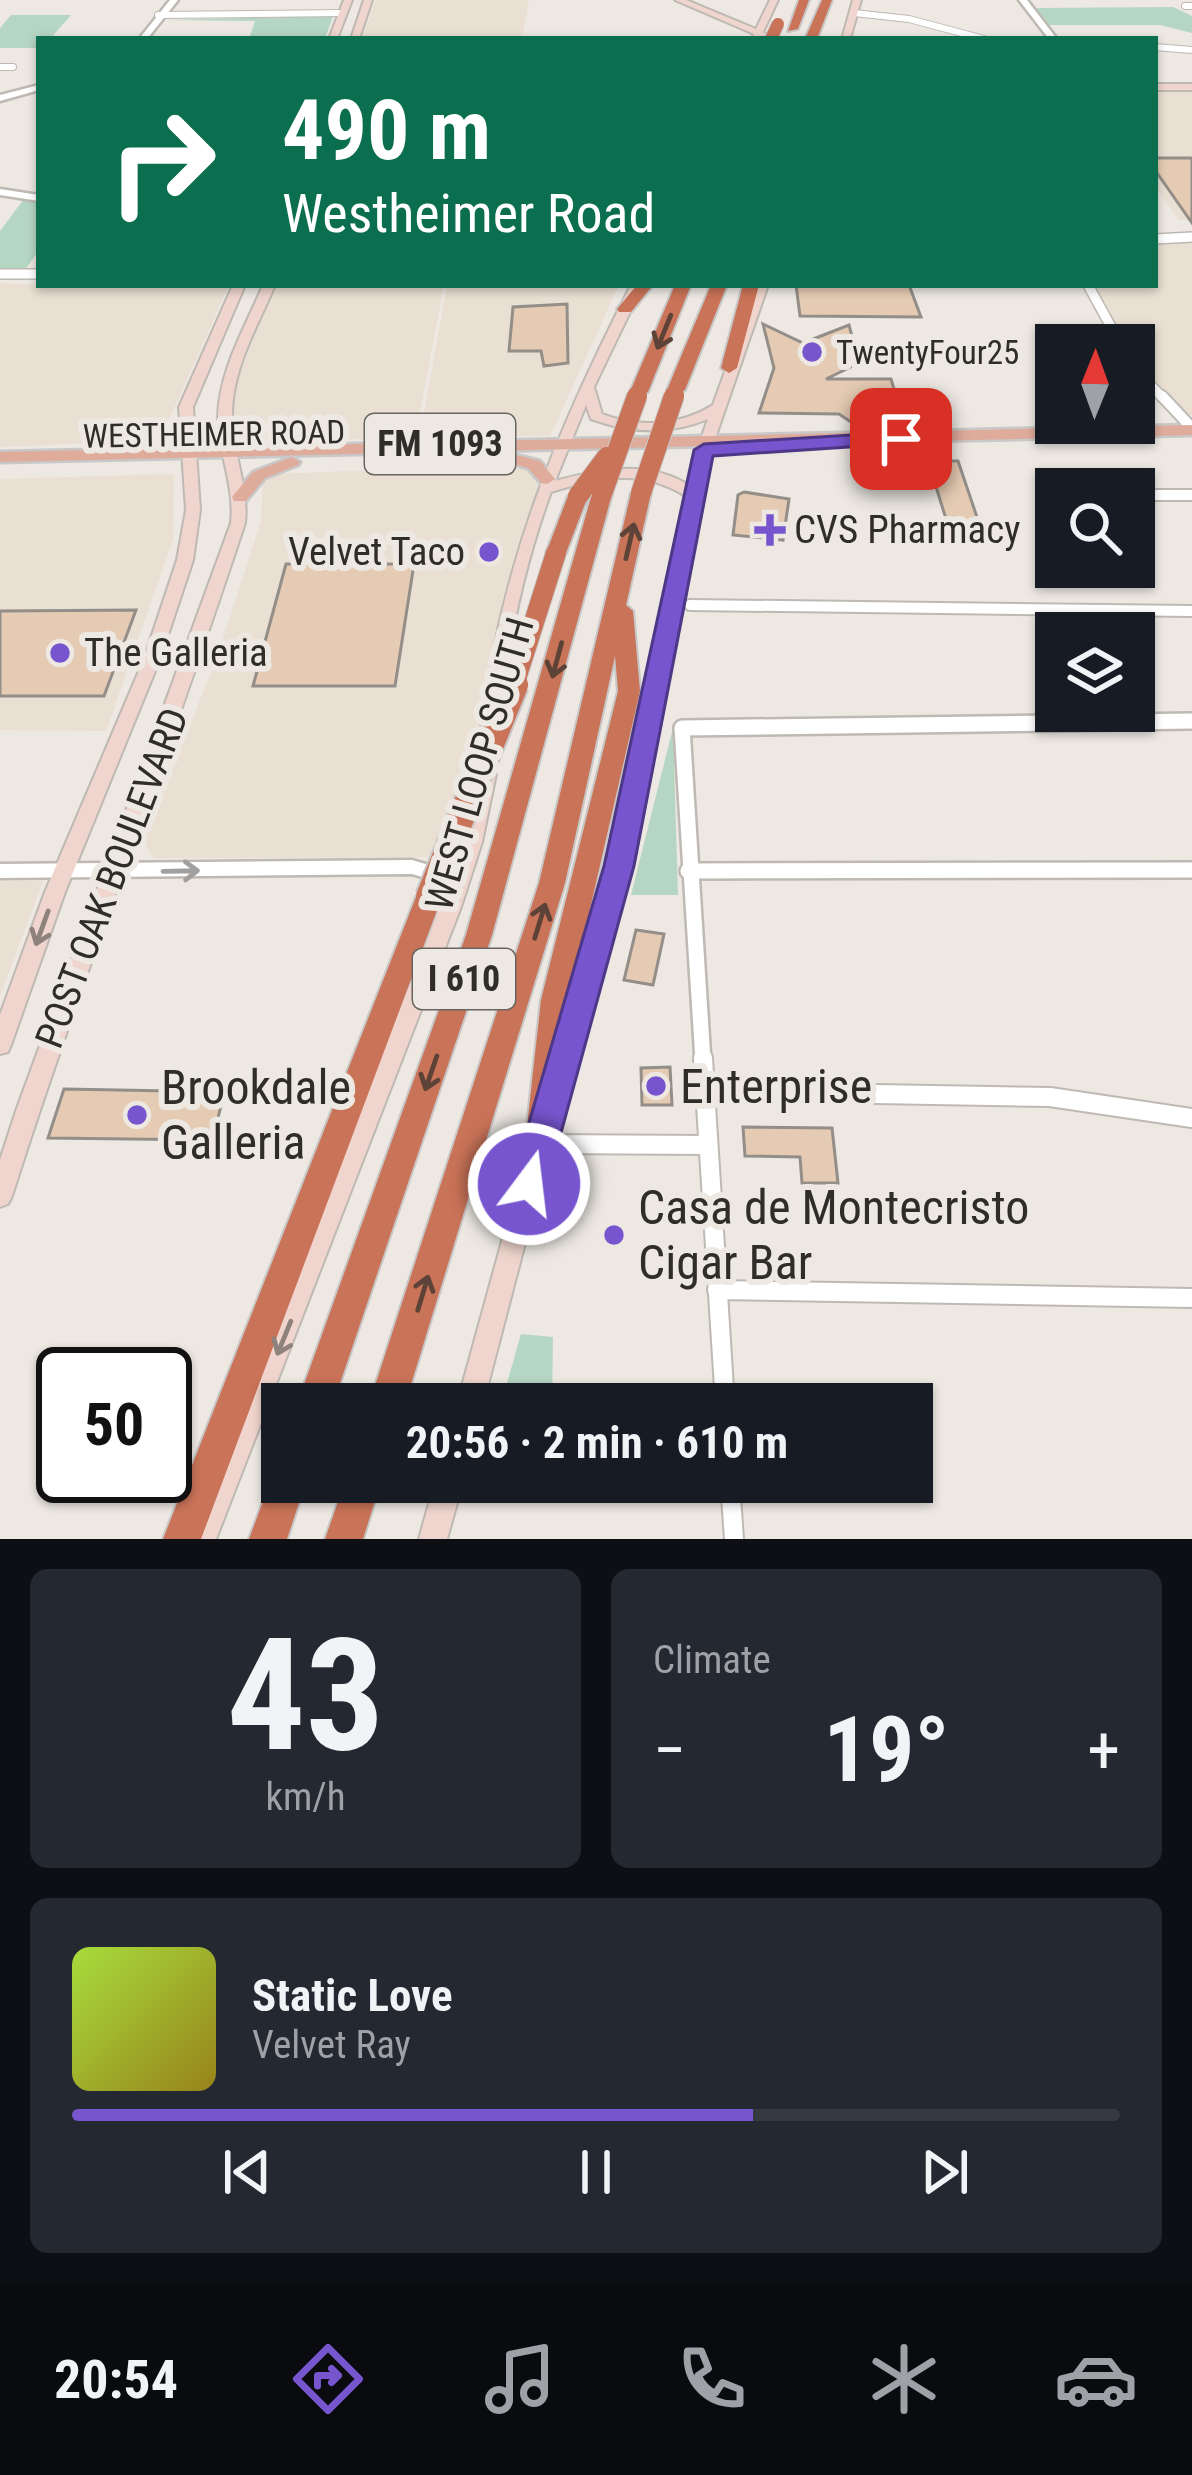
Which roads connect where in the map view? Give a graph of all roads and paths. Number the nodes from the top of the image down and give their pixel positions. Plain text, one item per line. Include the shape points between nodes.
1 (175, 0) edge
2 (348, 0) edge
3 (368, 0) edge
4 (664, 0) edge
5 (774, 0) edge
6 (794, 0) edge
7 (804, 0) edge
8 (826, 0) edge
9 (857, 0) edge
10 (1023, 0) edge
11 (682, 4) edge
12 (343, 13) junction
13 (364, 13) junction
14 (159, 14) junction
15 (853, 16) junction
16 (763, 23) junction
17 (731, 25) junction
18 (948, 32) junction
19 (145, 36) edge
20 (334, 36) edge
21 (356, 36) edge
22 (757, 36) edge
23 (757, 36) edge
24 (762, 36) edge
25 (764, 36) edge
26 (791, 36) edge
27 (812, 36) edge
28 (847, 36) edge
29 (958, 36) edge
30 (969, 36) edge
31 (1051, 36) edge
32 (1158, 45) edge
33 (1192, 48) edge
34 (0, 67) edge
35 (13, 67) dead end
36 (1158, 87) edge
37 (1192, 87) edge
38 (36, 88) edge
39 (0, 98) edge
40 (0, 190) edge
41 (36, 194) edge
42 (1158, 238) edge
43 (1192, 238) edge
44 (0, 274) edge
45 (36, 274) edge
46 (238, 288) edge
47 (268, 288) edge
48 (640, 288) edge
49 (682, 288) edge
50 (717, 288) edge
51 (750, 288) edge
52 (761, 288) edge
53 (1090, 288) edge
54 (625, 309) joint
55 (225, 318) junction
56 (256, 318) junction
57 (1109, 324) edge
58 (729, 368) junction
59 (587, 386) junction
60 (1155, 390) edge
61 (717, 407) junction
62 (1192, 429) edge
63 (620, 440) junction
64 (706, 444) junction
65 (557, 448) junction
66 (31, 456) junction
67 (0, 457) edge
68 (231, 457) junction
69 (503, 457) junction
70 (186, 458) junction
71 (292, 462) junction
72 (0, 468) edge
73 (545, 484) junction
74 (1155, 494) edge
75 (694, 495) junction
76 (1192, 495) edge
77 (240, 497) junction
78 (182, 570) junction
79 (620, 586) junction
80 (218, 587) junction
81 (690, 605) dead end
82 (1192, 610) edge
83 (152, 659) junction
84 (186, 686) junction
85 (1192, 722) edge
86 (1192, 870) edge
87 (0, 871) edge
88 (688, 871) junction
89 (63, 872) junction
90 (114, 872) junction
91 (438, 907) junction
92 (0, 1045) edge
93 (705, 1091) junction
94 (1192, 1118) edge
95 (540, 1144) junction
96 (708, 1144) junction
97 (0, 1196) edge
98 (717, 1290) junction
99 (1192, 1298) edge
100 (322, 1383) edge
101 (395, 1383) edge
102 (476, 1383) edge
103 (723, 1383) edge
104 (281, 1503) edge
105 (356, 1503) edge
106 (442, 1503) edge
107 (731, 1503) edge
108 (182, 1539) edge
109 (202, 1539) edge
110 (268, 1539) edge
111 (344, 1539) edge
112 (433, 1539) edge
113 (734, 1539) edge

1 - 14 street
2 - 12 main road
3 - 13 main road
4 - 11 main road
5 - 16 main road
6 - 25 highway, bridge
7 - 26 highway
8 - 27 highway
9 - 15 main road
10 - 31 street
11 - 17 main road
11 - 22 main road
12 - 13 main road
12 - 14 street
12 - 20 main road
13 - 21 main road
14 - 19 street
15 - 18 street
15 - 28 main road
16 - 17 main road
16 - 24 main road
16 - 26 main road
17 - 23 main road
18 - 29 street
18 - 30 street
32 - 33 street
34 - 35 street
36 - 37 main road
38 - 39 street
40 - 41 street
42 - 43 street
44 - 45 street
46 - 55 main road, POST OAK BOULEVARD
47 - 56 main road, POST OAK BOULEVARD
48 - 54 highway
49 -> 63 highway, WEST LOOP SOUTH / I 610, bridge
79 -> 50 highway, I 610, bridge via 641,493
51 - 58 highway
52 - 58 main road
53 - 57 street
54 - 59 main road
55 - 56 main road
55 - 70 main road, POST OAK BOULEVARD via 185,407
56 - 68 main road, POST OAK BOULEVARD via 227,393
58 - 61 main road
59 - 61 main road via 596,416 612,422 691,422
59 - 65 main road
60 - 62 street
61 - 64 main road
62 - 64 main road, WESTHEIMER ROAD via 789,441 772,448
63 - 91 highway, bridge via 578,496
63 -> 100 highway, WEST LOOP SOUTH / I 610, bridge via 490,901
64 - 65 main road, WESTHEIMER ROAD / FM 1093
64 - 75 main road
65 - 68 main road, WESTHEIMER ROAD / FM 1093
65 - 69 main road, WESTHEIMER ROAD / FM 1093
65 - 73 main road
66 - 67 main road, WESTHEIMER ROAD / FM 1093
66 - 70 main road, WESTHEIMER ROAD / FM 1093
66 - 72 main road
68 - 70 main road, WESTHEIMER ROAD / FM 1093
68 - 71 main road, WESTHEIMER ROAD / FM 1093
68 - 77 main road, POST OAK BOULEVARD
69 - 71 main road, WESTHEIMER ROAD / FM 1093
69 - 73 main road via 534,464
70 - 72 main road, WESTHEIMER ROAD / FM 1093
70 - 78 main road, POST OAK BOULEVARD via 193,522
71 - 77 main road via 259,475
73 - 75 main road via 634,472 668,476
73 - 91 main road via 493,679 482,807
74 - 76 street
75 - 95 main road via 619,866
77 - 80 main road, POST OAK BOULEVARD
78 - 80 main road via 212,572
78 - 83 main road, POST OAK BOULEVARD
79 - 95 highway via 629,691 555,1000
101 -> 79 highway, I 610 via 552,883
80 - 84 main road, POST OAK BOULEVARD
81 - 82 street
83 - 84 main road via 164,678
83 - 89 main road, POST OAK BOULEVARD
84 - 90 main road, POST OAK BOULEVARD
85 - 88 street via 682,728
86 - 88 street
87 - 89 street
88 - 93 street
89 - 90 street
89 -> 92 main road, POST OAK BOULEVARD
90 -> 91 street via 430,869 448,883
90 - 97 main road, POST OAK BOULEVARD
91 - 108 highway
91 -> 109 main road via 328,1229
93 - 94 street via 1050,1097
93 - 96 street
95 - 96 street
95 - 102 main road
96 - 98 street
98 - 99 street
98 - 103 street
104 - 110 highway
105 - 111 highway
106 - 112 main road
107 - 113 street

